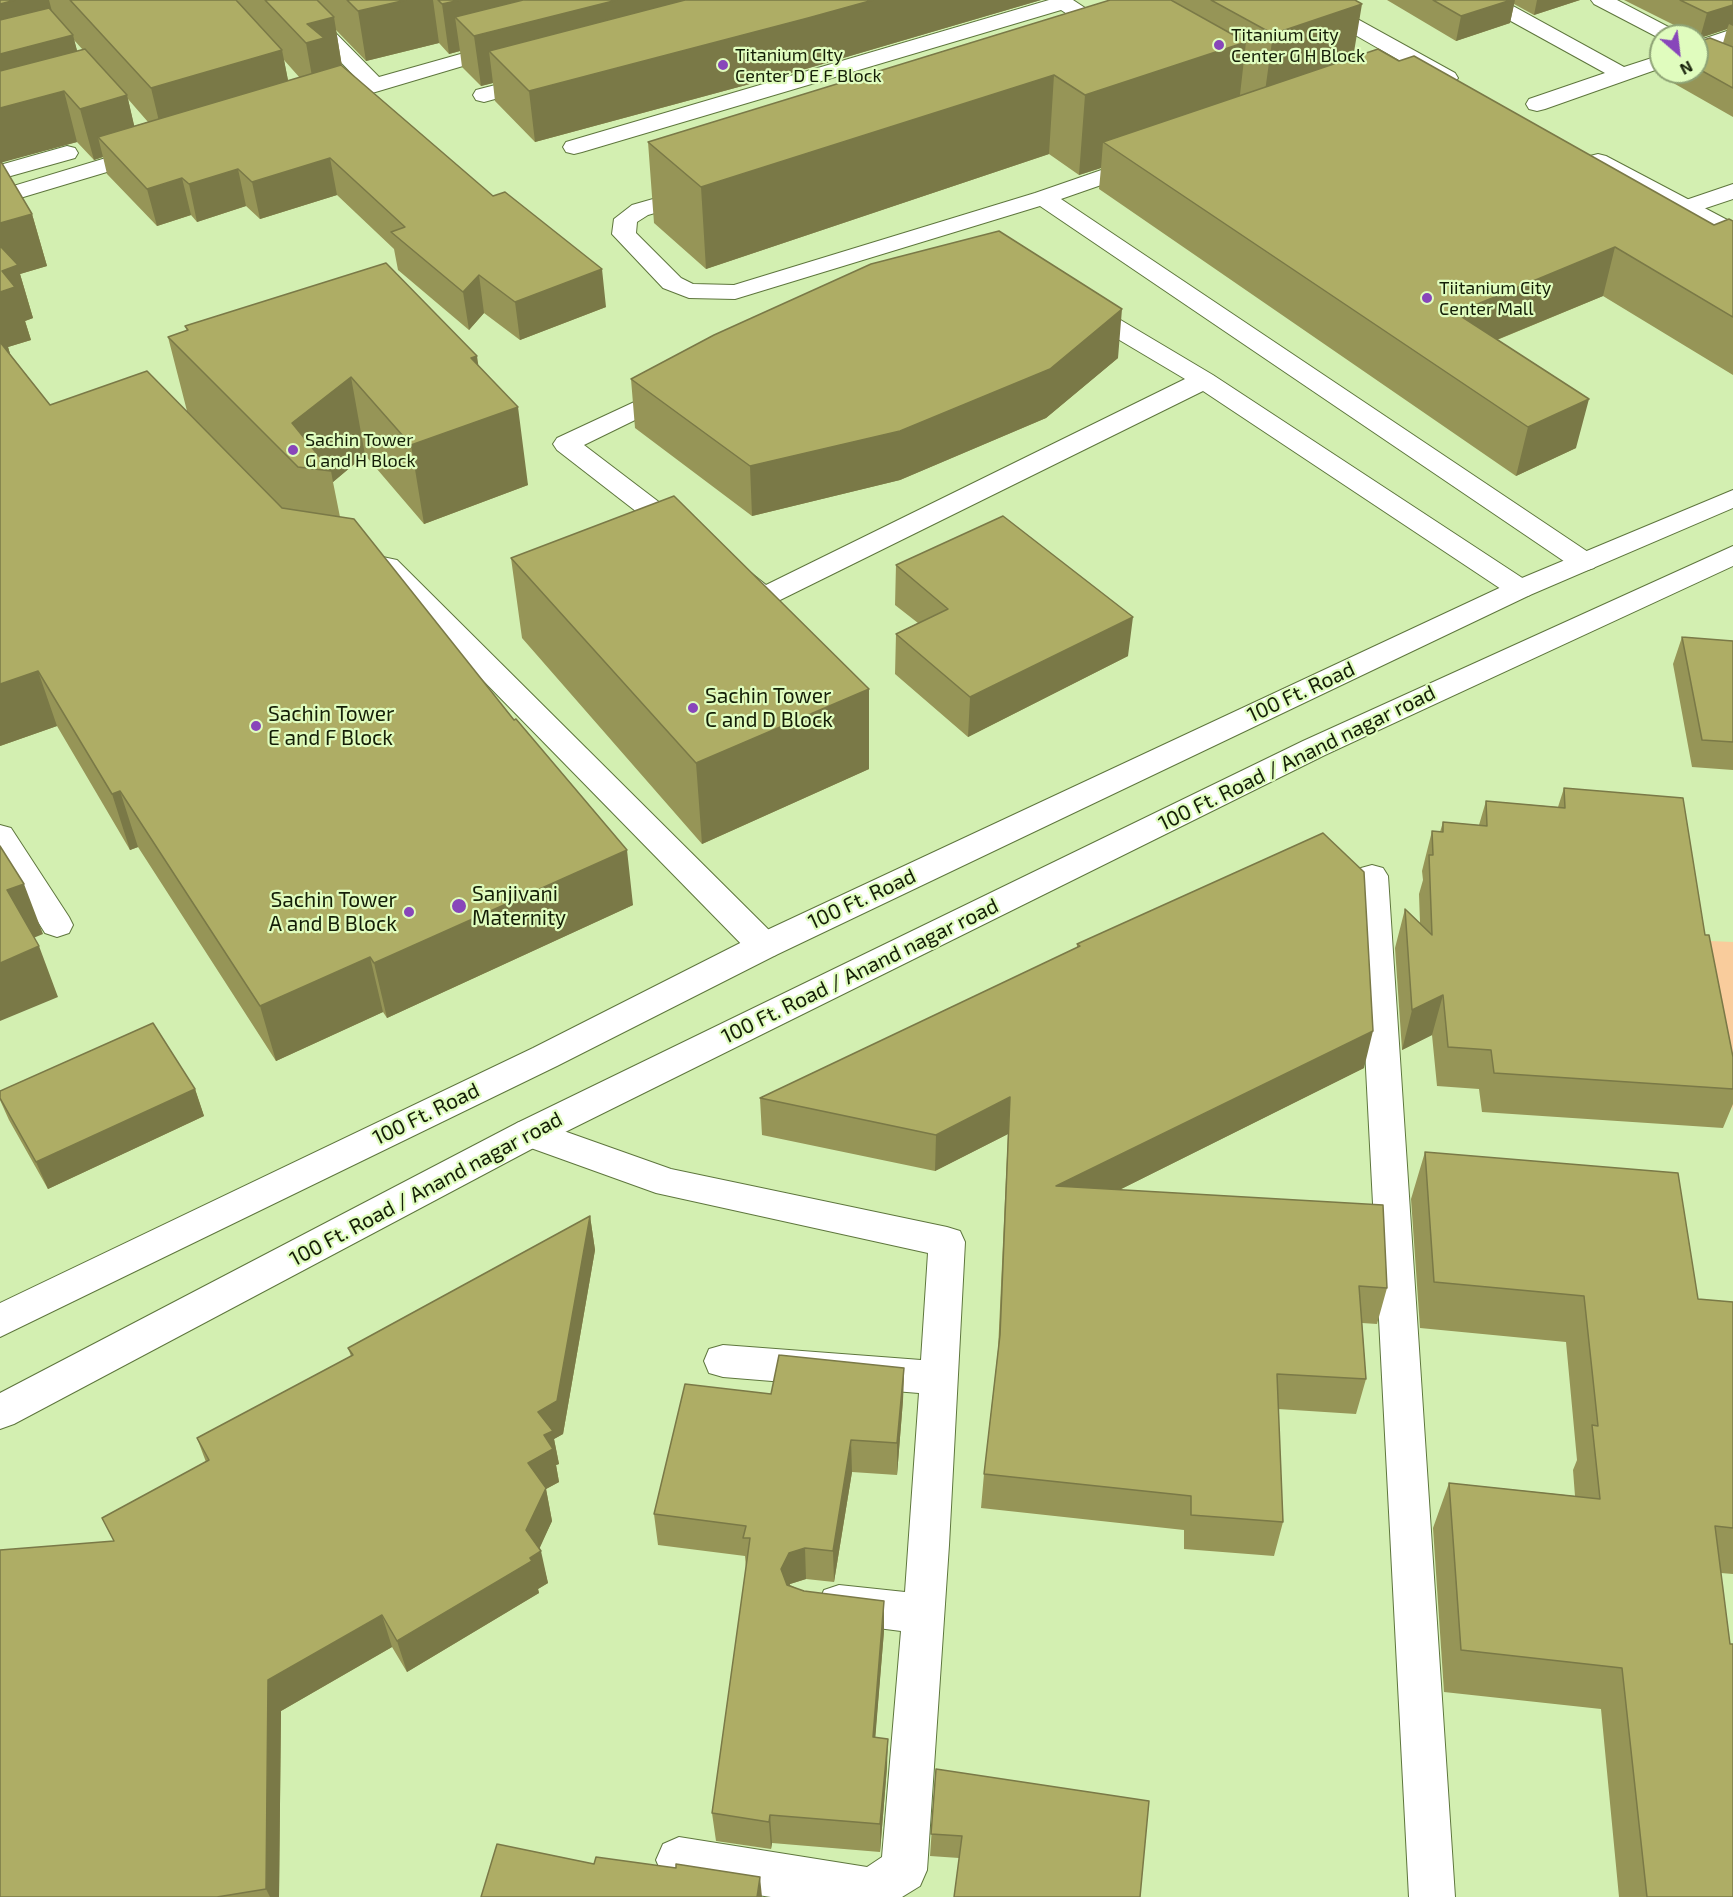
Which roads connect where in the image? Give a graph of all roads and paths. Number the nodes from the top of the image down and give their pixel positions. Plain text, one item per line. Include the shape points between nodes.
1 (291, 0) edge
2 (1308, 0) edge
3 (1487, 0) edge
4 (1601, 0) edge
5 (1061, 2) edge
6 (1649, 25) edge
7 (1733, 35) edge
8 (518, 44) edge
9 (1709, 44) edge
10 (1129, 46) edge
11 (1709, 56) edge
12 (1649, 64) edge
13 (1724, 64) edge
14 (1425, 66) junction
15 (1399, 74) edge
16 (1622, 74) junction
17 (554, 76) edge
18 (375, 85) junction
19 (1470, 91) edge
20 (484, 95) dead end
21 (304, 99) edge
22 (1537, 104) dead end
23 (707, 108) junction
24 (725, 123) edge
25 (140, 131) edge
26 (86, 147) edge
27 (574, 147) dead end
28 (1168, 154) edge
29 (1583, 154) edge
30 (0, 172) edge
31 (719, 186) edge
32 (1733, 191) edge
33 (0, 197) edge
34 (1043, 198) junction
35 (1688, 207) junction
36 (1733, 232) edge
37 (1060, 295) edge
38 (1204, 380) junction
39 (693, 383) edge
40 (1733, 498) edge
41 (1733, 555) edge
42 (352, 561) edge
43 (1584, 562) junction
44 (1520, 589) junction
45 (0, 836) edge
46 (1372, 876) dead end
47 (57, 926) dead end
48 (764, 946) junction
49 (530, 1133) junction
50 (0, 1321) edge
51 (723, 1361) dead end
52 (940, 1378) junction
53 (0, 1412) edge
54 (806, 1600) edge
55 (924, 1614) junction
56 (679, 1860) dead end
57 (871, 1894) edge
58 (1432, 1897) edge

1 - 18 street
2 - 14 street
3 - 16 street
4 - 6 street
5 - 10 street
5 - 23 street
7 - 9 street
8 - 18 street
11 - 13 street
12 - 16 street
14 - 15 street
14 - 19 street
16 - 22 street
17 - 20 street
18 - 21 street via 310,104
23 - 24 street
23 - 27 street
25 - 33 street via 162,148
26 - 30 street
28 - 34 street
29 - 35 street
31 - 34 street via 640,210 626,219 624,234 672,283 689,291 735,292
32 - 35 street
34 - 43 street
35 - 36 street
37 - 38 street
38 - 39 street via 765,597 566,444
38 - 44 street
40 - 43 street, 100 Ft. Road
41 - 49 street, 100 Ft. Road / Anand nagar road via 1314,748
42 - 48 street via 387,566
43 - 44 street, 100 Ft. Road
44 - 48 street, 100 Ft. Road
45 - 47 street
46 - 58 street
48 - 50 street, 100 Ft. Road
49 - 52 street via 669,1183 947,1242
49 - 53 street, 100 Ft. Road / Anand nagar road
51 - 52 street
52 - 55 street
54 - 55 street
55 - 57 street via 904,1869
56 - 57 street

